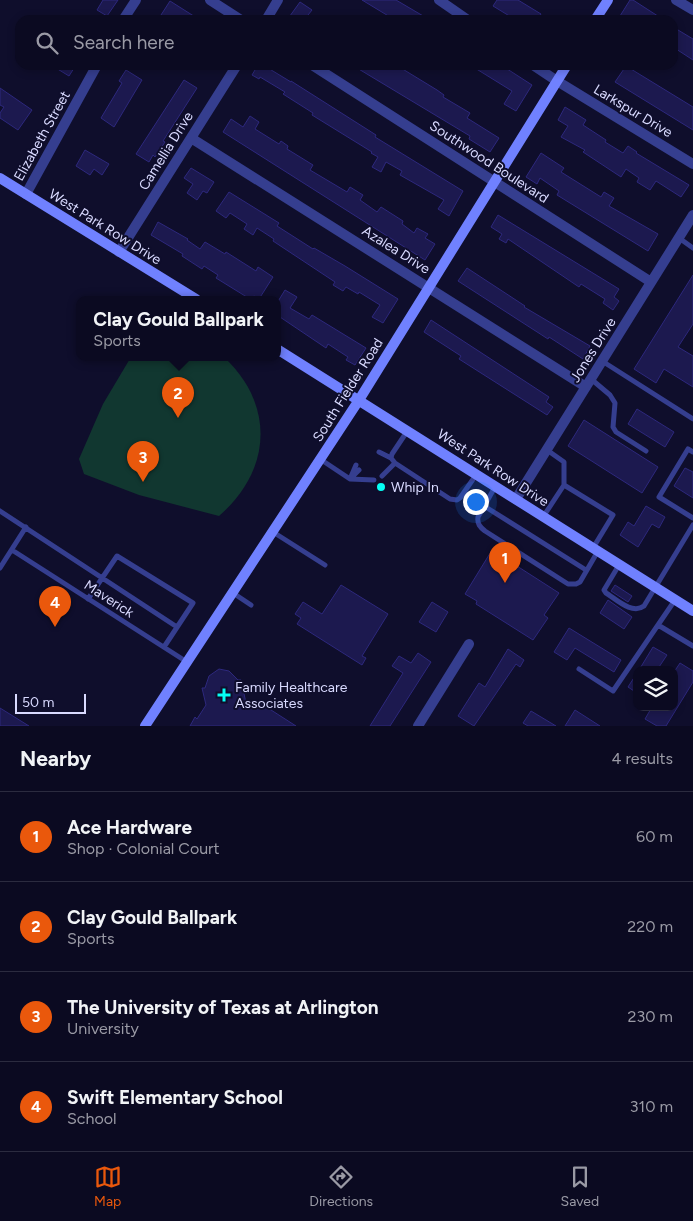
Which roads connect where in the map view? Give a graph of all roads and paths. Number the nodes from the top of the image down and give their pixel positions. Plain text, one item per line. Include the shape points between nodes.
1 (136, 0) edge
2 (210, 0) edge
3 (278, 0) edge
4 (439, 0) edge
5 (608, 0) edge
6 (676, 0) edge
7 (693, 10) edge
8 (126, 15) edge
9 (234, 15) edge
10 (269, 15) edge
11 (461, 15) edge
12 (598, 15) edge
13 (94, 70) edge
14 (234, 70) edge
15 (320, 70) edge
16 (541, 70) edge
17 (564, 70) edge
18 (557, 81) junction
19 (191, 138) junction
20 (693, 164) edge
21 (0, 178) edge
22 (494, 181) junction
23 (26, 194) junction
24 (693, 215) edge
25 (678, 238) junction
26 (693, 248) edge
27 (118, 252) junction
28 (651, 282) junction
29 (428, 286) junction
30 (191, 296) edge
31 (281, 351) edge
32 (602, 361) junction
33 (588, 383) junction
34 (360, 400) junction
35 (693, 420) edge
36 (408, 430) junction
37 (546, 450) junction
38 (646, 451) dead end
39 (379, 452) dead end
40 (693, 452) edge
41 (320, 459) junction
42 (384, 461) dead end
43 (393, 461) junction
44 (356, 464) dead end
45 (359, 470) dead end
46 (476, 474) junction
47 (362, 476) dead end
48 (382, 476) dead end
49 (350, 479) junction
50 (374, 480) dead end
51 (564, 485) junction
52 (496, 486) junction
53 (516, 499) junction
54 (484, 506) junction
55 (0, 511) edge
56 (543, 516) junction
57 (693, 518) edge
58 (693, 525) edge
59 (26, 528) junction
60 (273, 532) junction
61 (12, 550) junction
62 (595, 550) junction
63 (325, 565) dead end
64 (619, 565) junction
65 (0, 568) edge
66 (586, 570) junction
67 (102, 578) junction
68 (655, 588) junction
69 (232, 593) junction
70 (88, 599) junction
71 (675, 600) junction
72 (251, 605) dead end
73 (693, 612) edge
74 (658, 625) junction
75 (177, 627) junction
76 (470, 644) dead end
77 (693, 646) edge
78 (164, 647) junction
79 (187, 662) junction
80 (579, 669) dead end
81 (145, 726) edge
82 (418, 726) edge

1 - 8 street
2 - 9 street
3 - 10 street
4 - 11 street
5 - 12 main road
6 - 7 street
13 - 23 street, Elizabeth Street
14 - 19 street, Camellia Drive
15 - 22 street, Southwood Boulevard
16 - 18 street, Larkspur Drive
17 - 18 main road, South Fielder Road
18 - 20 street, Larkspur Drive
18 - 22 main road, South Fielder Road
19 - 27 street, Camellia Drive
19 - 29 street, Azalea Drive
21 - 23 main road, West Park Row Drive
22 - 28 street, Southwood Boulevard
22 - 29 main road, South Fielder Road
23 - 27 main road, West Park Row Drive
24 - 25 street, Jones Drive
25 - 26 lane
25 - 28 street, Jones Drive
27 - 30 main road, West Park Row Drive
28 - 32 street, Jones Drive
29 - 33 street, Azalea Drive
29 - 34 main road, South Fielder Road
31 - 34 main road, West Park Row Drive
32 - 33 street, Jones Drive
32 - 35 lane
33 - 37 street, Jones Drive
33 - 38 lane via 610,395 615,403 613,427 616,432
34 - 36 main road, West Park Row Drive
34 - 41 main road, South Fielder Road
36 - 43 lane via 392,454
36 - 46 main road, West Park Row Drive
37 - 51 lane via 564,462
37 - 53 street, Jones Drive
39 - 43 lane
40 - 57 lane via 688,449 659,497
41 - 49 lane
41 - 60 main road, South Fielder Road
42 - 43 lane
43 - 46 lane via 450,499 460,498
43 - 48 lane
44 - 49 lane
45 - 49 lane
46 - 52 main road, West Park Row Drive
47 - 49 lane
49 - 50 lane
51 - 56 lane
51 - 62 lane via 613,515
52 - 53 main road, West Park Row Drive
52 - 54 lane
53 - 56 main road, West Park Row Drive
54 - 66 lane
54 - 66 lane via 477,522 485,531 568,584 580,582
55 - 59 lane
56 - 62 main road, West Park Row Drive
58 - 68 lane
59 - 61 lane
59 - 67 lane
60 - 63 lane
60 - 69 main road, South Fielder Road
61 - 65 lane
61 - 70 lane, Maverick
62 - 64 main road, West Park Row Drive
62 - 66 lane
64 - 68 main road, West Park Row Drive
64 - 68 lane via 604,590 606,593 633,610 644,606
67 - 70 lane
67 - 75 lane
67 - 75 lane via 117,556 193,602
68 - 71 main road, West Park Row Drive
69 - 72 lane
69 - 79 main road, South Fielder Road
70 - 78 lane, Maverick
71 - 73 main road, West Park Row Drive
71 - 74 lane
74 - 77 lane
74 - 80 lane via 613,691
75 - 78 lane
76 - 82 street
78 - 79 lane, Maverick
79 - 81 main road, South Fielder Road

